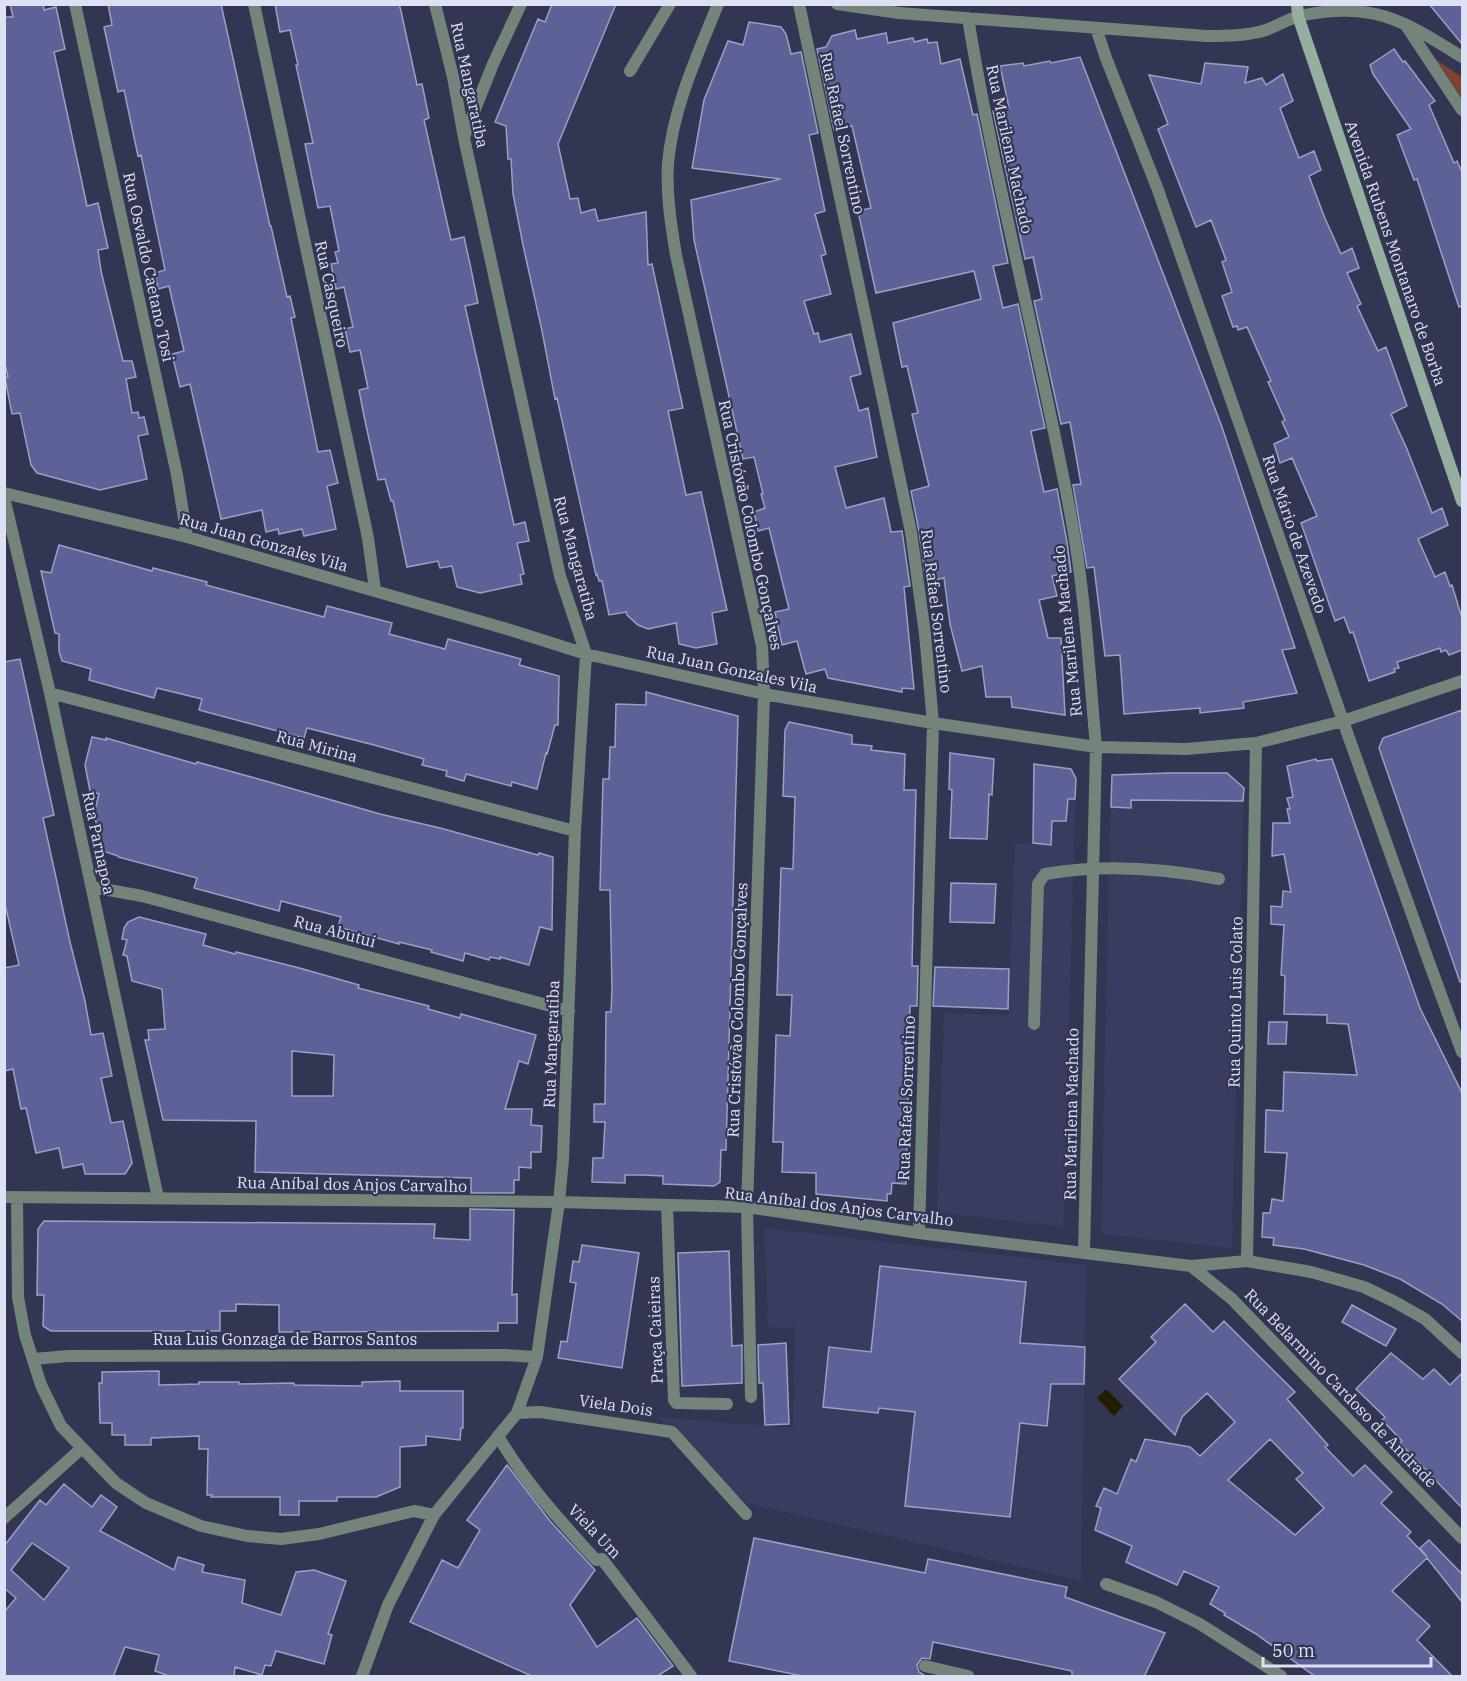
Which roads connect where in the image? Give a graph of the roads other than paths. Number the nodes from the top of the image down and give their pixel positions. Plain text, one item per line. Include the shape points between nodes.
1 (75, 4) edge
2 (254, 4) edge
3 (435, 4) edge
4 (521, 4) edge
5 (670, 4) edge
6 (718, 4) edge
7 (799, 4) edge
8 (837, 4) edge
9 (1289, 4) edge
10 (1297, 10) edge
11 (968, 18) junction
12 (1402, 20) junction
13 (1096, 28) junction
14 (1462, 57) edge
15 (630, 71) dead end
16 (1462, 110) edge
17 (464, 138) junction
18 (4, 495) edge
19 (1462, 501) edge
20 (188, 537) junction
21 (375, 590) junction
22 (586, 654) junction
23 (1462, 681) edge
24 (50, 693) junction
25 (764, 694) junction
26 (1343, 721) junction
27 (933, 723) junction
28 (1256, 743) junction
29 (1096, 747) junction
30 (575, 831) junction
31 (1093, 869) junction
32 (1219, 879) dead end
33 (92, 887) junction
34 (569, 1011) junction
35 (1034, 1024) dead end
36 (1462, 1052) edge
37 (11, 1198) edge
38 (158, 1198) junction
39 (559, 1202) junction
40 (667, 1205) junction
41 (747, 1207) junction
42 (919, 1233) junction
43 (1084, 1252) junction
44 (1246, 1261) junction
45 (1191, 1266) junction
46 (1462, 1353) edge
47 (537, 1357) junction
48 (34, 1359) junction
49 (751, 1397) dead end
50 (727, 1404) dead end
51 (517, 1413) junction
52 (498, 1436) junction
53 (82, 1448) junction
54 (746, 1514) dead end
55 (434, 1515) junction
56 (4, 1518) edge
57 (1462, 1538) edge
58 (1106, 1584) dead end
59 (925, 1665) dead end
60 (362, 1677) edge
61 (691, 1677) edge
62 (968, 1677) edge
63 (1281, 1677) edge

1 - 20 street, Rua Osvaldo Caetano Tosi
2 - 21 street, Rua Casqueiro via 368,538
3 - 17 street, Rua Mangaratiba
4 - 17 street
5 - 15 street
6 - 25 street, Rua Cristóvão Colombo Gonçalves via 677,109 668,164 669,208 762,646
7 - 27 street, Rua Rafael Sorrentino via 911,532
8 - 11 street
9 - 10 street, Avenida Rubens Montanaro de Borba
10 - 12 street via 1364,8
10 - 13 street via 1265,30 1238,36
10 - 19 street, Avenida Rubens Montanaro de Borba
11 - 13 street
11 - 29 street, Rua Marilena Machado via 989,137 1071,515
12 - 14 street
12 - 16 street
13 - 26 street, Rua Mário de Azevedo via 1162,201
17 - 22 street, Rua Mangaratiba via 560,576
18 - 20 street, Rua Juan Gonzales Vila
18 - 24 street, Rua Parnapoa
20 - 21 street, Rua Juan Gonzales Vila
21 - 22 street, Rua Juan Gonzales Vila
22 - 25 street, Rua Juan Gonzales Vila
22 - 30 street, Rua Mangaratiba
23 - 26 street, Rua Juan Gonzales Vila
24 - 30 street, Rua Mirina
24 - 33 street, Rua Parnapoa
25 - 27 street, Rua Juan Gonzales Vila
25 - 41 street, Rua Cristóvão Colombo Gonçalves
26 - 28 street, Rua Juan Gonzales Vila
26 - 36 street, Rua Mário de Azevedo
27 - 29 street, Rua Juan Gonzales Vila
27 - 42 street, Rua Rafael Sorrentino
28 - 29 street, Rua Juan Gonzales Vila via 1186,748
28 - 44 street, Rua Quinto Luis Colato
29 - 31 street, Rua Marilena Machado
30 - 34 street, Rua Mangaratiba
31 - 32 street via 1159,870
31 - 35 street via 1046,874 1038,884
31 - 43 street, Rua Marilena Machado
33 - 34 street, Rua Abutui via 142,896
33 - 38 street, Rua Parnapoa
34 - 39 street, Rua Mangaratiba
37 - 38 street, Rua Aníbal dos Anjos Carvalho
37 - 48 street via 18,1297
38 - 39 street, Rua Aníbal dos Anjos Carvalho
39 - 40 street, Rua Aníbal dos Anjos Carvalho
39 - 47 street, Rua Mangaratiba
40 - 41 street, Rua Aníbal dos Anjos Carvalho
40 - 50 street, Praça Caieiras via 674,1400
41 - 42 street, Rua Aníbal dos Anjos Carvalho
41 - 49 street, Rua Cristóvão Colombo Gonçalves
42 - 43 street, Rua Aníbal dos Anjos Carvalho
43 - 45 street, Rua Aníbal dos Anjos Carvalho
44 - 45 street, Rua Aníbal dos Anjos Carvalho
44 - 46 street, Rua Aníbal dos Anjos Carvalho via 1311,1272 1364,1287 1425,1320
45 - 57 street, Rua Belarmino Cardoso de Andrade via 1232,1299
47 - 48 street, Rua Luis Gonzaga de Barros Santos
47 - 51 street, Rua Mangaratiba
48 - 53 street via 41,1385 61,1426
51 - 52 street, Rua Mangaratiba
51 - 54 street, Viela Dois via 540,1412 672,1432
52 - 55 street, Rua Mangaratiba
52 - 61 street, Viela Um via 567,1529 596,1560 602,1559
53 - 55 street via 116,1483 146,1503 201,1526 247,1536 291,1538 414,1511
53 - 56 street
55 - 60 street, Rua Mangaratiba via 388,1605
58 - 63 street via 1156,1602 1200,1624
59 - 62 street

